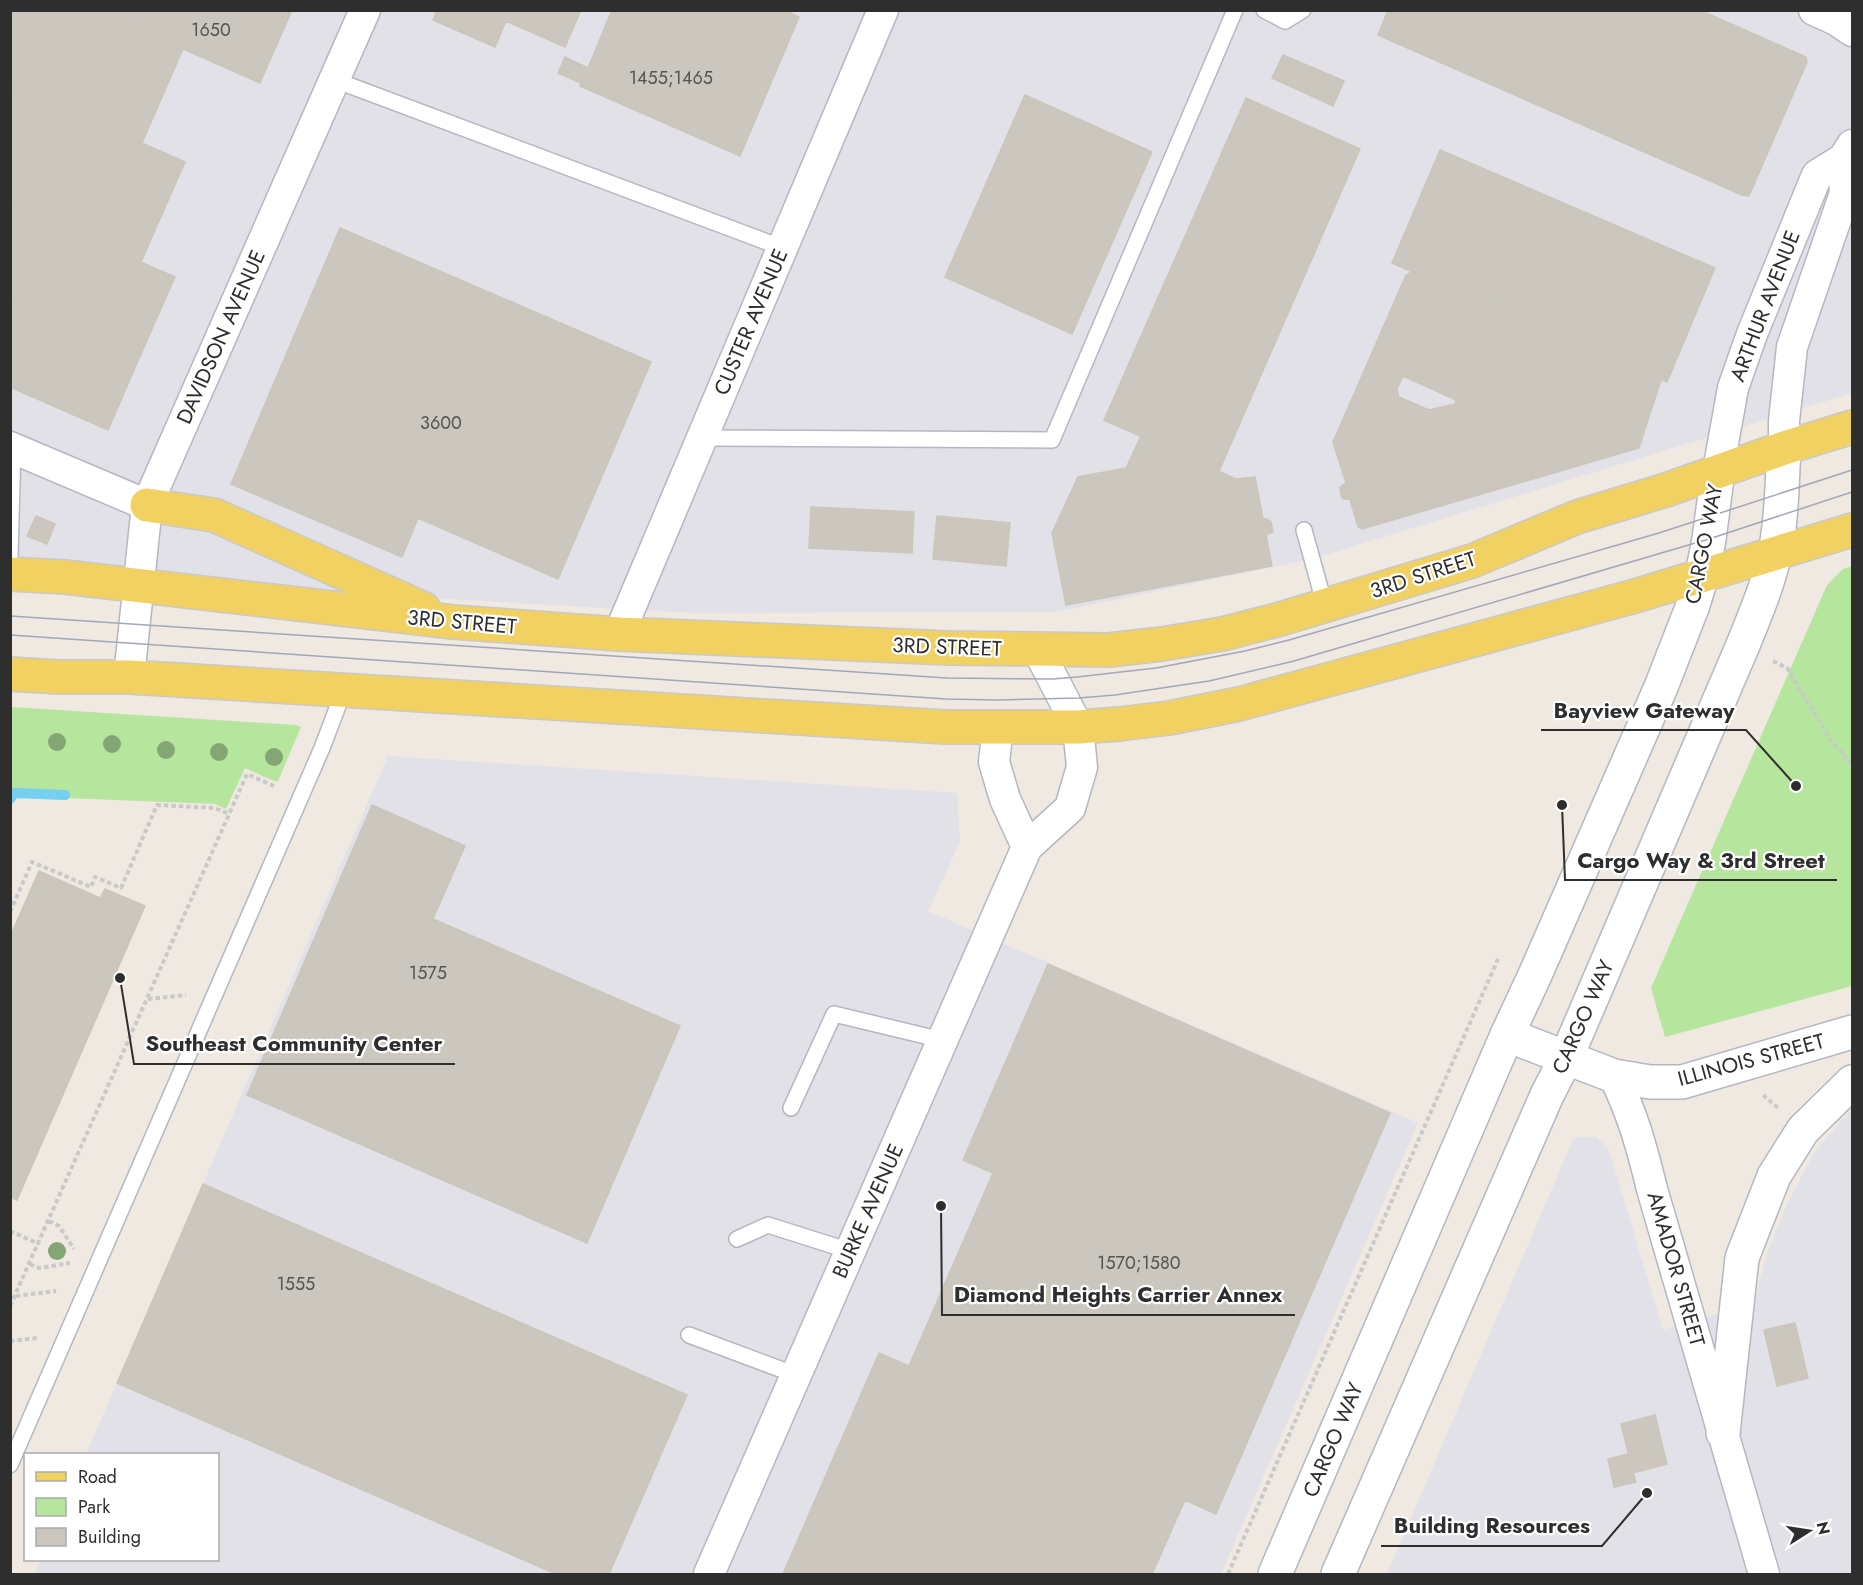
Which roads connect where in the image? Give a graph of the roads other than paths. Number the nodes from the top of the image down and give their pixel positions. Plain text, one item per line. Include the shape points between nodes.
1 (365, 10) edge
2 (883, 10) edge
3 (1235, 10) edge
4 (1264, 10) edge
5 (1303, 10) edge
6 (1814, 10) edge
7 (1852, 31) edge
8 (334, 80) junction
9 (1848, 152) edge
10 (783, 248) junction
11 (1852, 427) edge
12 (702, 438) junction
13 (1784, 447) junction
14 (12, 448) edge
15 (1718, 471) junction
16 (147, 505) junction
17 (1304, 530) dead end
18 (1852, 530) edge
19 (1775, 553) junction
20 (10, 556) edge
21 (10, 574) edge
22 (1702, 575) junction
23 (138, 586) junction
24 (1325, 606) junction
25 (453, 622) junction
26 (619, 634) junction
27 (1038, 650) junction
28 (10, 674) edge
29 (129, 677) junction
30 (344, 690) junction
31 (1078, 726) junction
32 (998, 727) junction
33 (1027, 847) junction
34 (1852, 1032) edge
35 (1507, 1035) junction
36 (942, 1040) junction
37 (1566, 1058) junction
38 (1614, 1076) junction
39 (1852, 1082) edge
40 (791, 1108) dead end
41 (737, 1239) dead end
42 (850, 1251) junction
43 (689, 1335) dead end
44 (796, 1376) junction
45 (1723, 1433) junction
46 (10, 1465) edge
47 (709, 1575) edge
48 (1275, 1575) edge
49 (1338, 1575) edge
50 (1764, 1575) edge

1 - 8 street, DAVIDSON AVENUE
2 - 10 street, CUSTER AVENUE
3 - 12 lane via 1052,440
4 - 5 lane via 1285,21
6 - 7 street
8 - 10 lane
8 - 16 street, DAVIDSON AVENUE
9 - 13 street, ARTHUR AVENUE via 1845,193 1792,347
9 - 15 street, ARTHUR AVENUE via 1816,176 1733,388
10 - 12 street, CUSTER AVENUE
11 - 13 main road, 3RD STREET
12 - 26 street, CUSTER AVENUE
13 - 15 main road, 3RD STREET
13 - 19 main road, CARGO WAY
14 - 16 street
14 - 20 lane
15 - 22 main road, CARGO WAY
15 - 24 main road, 3RD STREET via 1577,517 1472,561
16 - 23 street, DAVIDSON AVENUE
16 - 25 main road via 214,515
17 - 24 lane
18 - 19 main road
19 - 22 main road
19 - 37 main road, CARGO WAY via 1743,645
21 - 23 main road, 3RD STREET
22 - 31 main road via 1239,704 1169,718
22 - 35 main road, CARGO WAY via 1661,687
23 - 25 main road, 3RD STREET
23 - 29 street, DAVIDSON AVENUE
24 - 27 main road, 3RD STREET via 1233,631 1162,644 1109,650
25 - 26 main road, 3RD STREET
26 - 27 main road, 3RD STREET
27 - 31 street, BURKE AVENUE
28 - 29 main road
29 - 30 main road
30 - 32 main road
30 - 46 lane
31 - 32 main road
31 - 33 street, BURKE AVENUE via 1082,767 1070,808
32 - 33 street via 994,762 1005,799
33 - 36 street, BURKE AVENUE
34 - 38 main road, ILLINOIS STREET via 1682,1082
35 - 37 main road
35 - 48 main road, CARGO WAY
36 - 40 lane via 834,1014
36 - 42 street, BURKE AVENUE
37 - 38 main road
37 - 49 main road, CARGO WAY
38 - 45 street, AMADOR STREET via 1641,1142
39 - 45 main road via 1803,1130 1774,1176 1742,1258
41 - 42 lane via 768,1225
42 - 44 street, BURKE AVENUE
43 - 44 lane
44 - 47 street, BURKE AVENUE
45 - 50 street, AMADOR STREET

